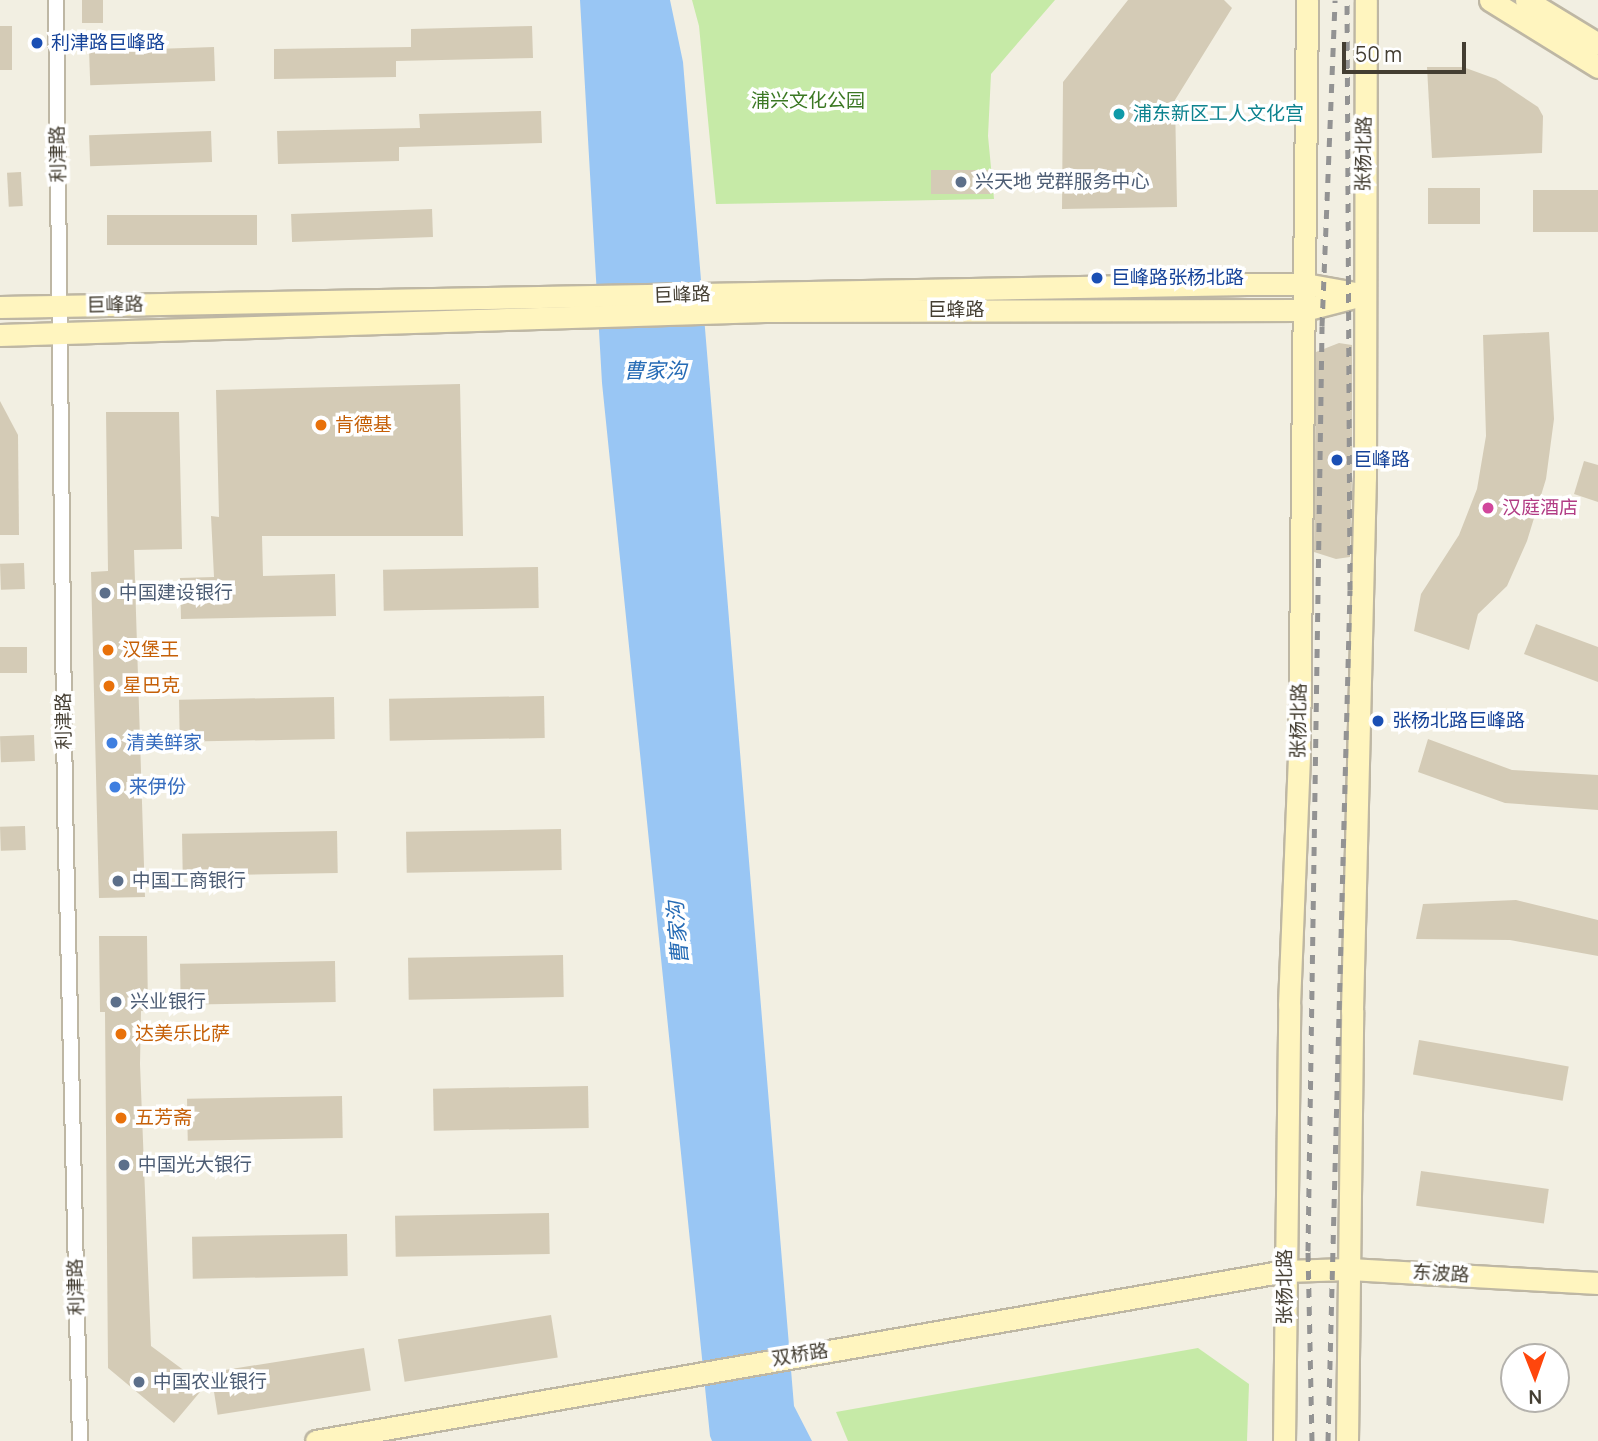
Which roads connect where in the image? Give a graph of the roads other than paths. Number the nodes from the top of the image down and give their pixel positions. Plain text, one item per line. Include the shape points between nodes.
1 (56, 0) edge
2 (1307, 0) edge
3 (1366, 0) edge
4 (1490, 0) edge
5 (1526, 0) edge
6 (1598, 44) edge
7 (1598, 67) edge
8 (1305, 284) junction
9 (1363, 295) junction
10 (765, 302) junction
11 (59, 306) junction
12 (0, 307) edge
13 (548, 307) junction
14 (1304, 310) junction
15 (60, 334) junction
16 (0, 335) edge
17 (1349, 1269) junction
18 (1285, 1271) junction
19 (1598, 1283) edge
20 (80, 1441) edge
21 (316, 1441) edge
22 (1284, 1441) edge
23 (1347, 1441) edge

1 - 11 street, 利津路
2 - 8 main road, 张杨北路
3 - 9 main road, 张杨北路
4 - 7 main road
5 - 6 main road
8 - 9 main road, 巨峰路
8 - 10 main road, 巨峰路
8 - 14 main road, 张杨北路
9 - 14 main road, 巨蜂路
9 - 17 main road, 张杨北路 via 1362,723
10 - 13 main road, 巨峰路
10 - 14 main road, 巨蜂路
11 - 12 main road, 巨峰路
11 - 13 main road, 巨峰路
11 - 15 street, 利津路
13 - 15 main road, 巨峰路
14 - 18 main road, 张杨北路 via 1299,755
15 - 16 main road, 巨峰路
15 - 20 street, 利津路 via 65,805
17 - 18 main road, 东波路
17 - 19 main road, 东波路
17 - 23 main road, 张杨北路
18 - 21 main road, 双桥路
18 - 22 main road, 张杨北路

